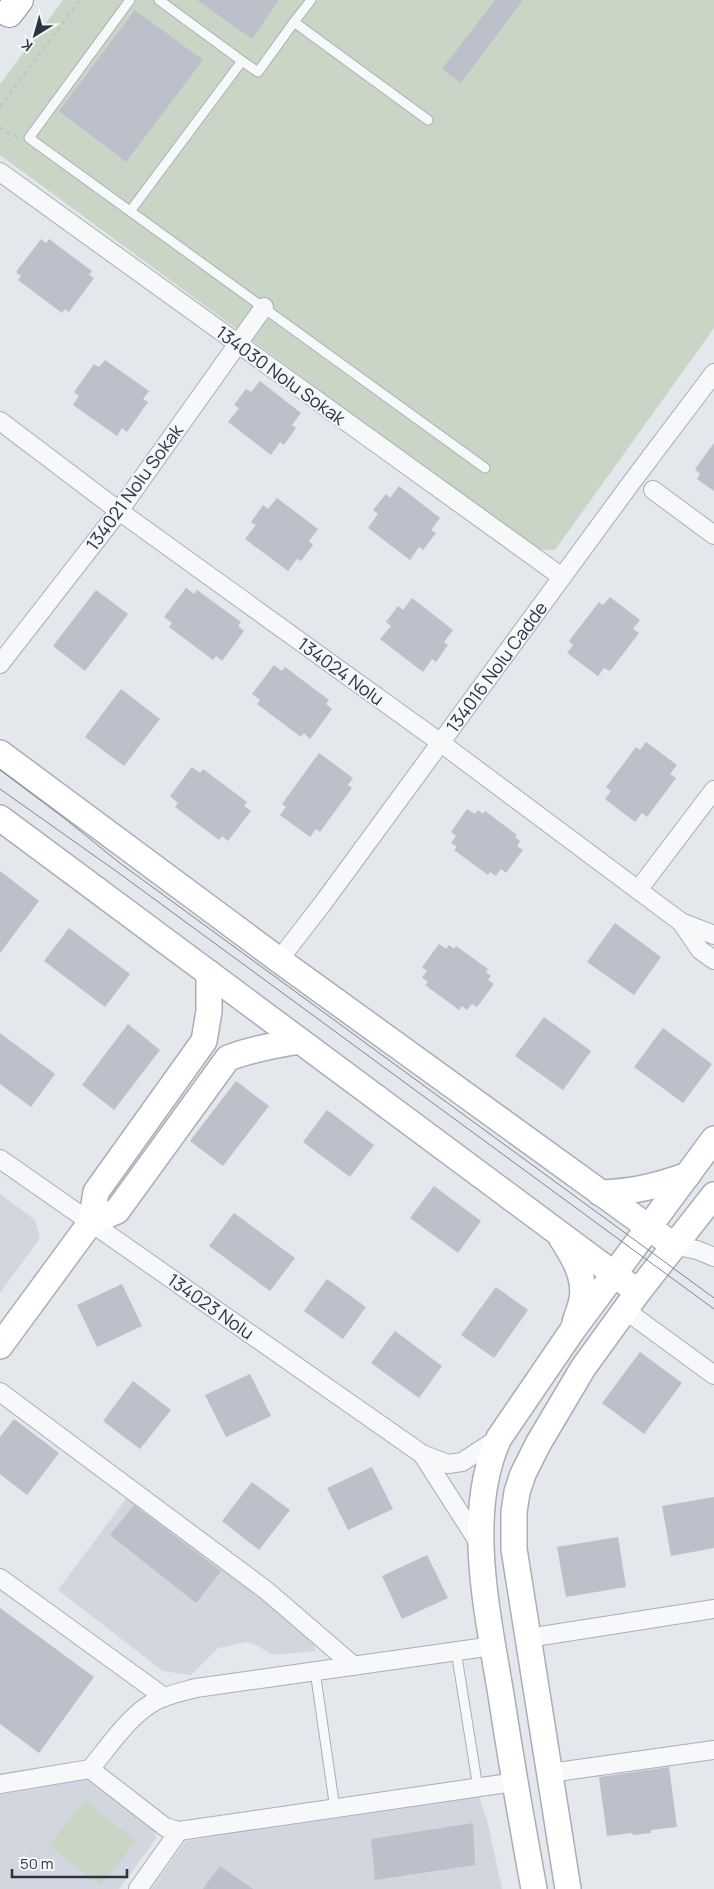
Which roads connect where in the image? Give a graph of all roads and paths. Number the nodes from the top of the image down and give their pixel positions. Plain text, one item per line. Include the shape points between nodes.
1 (80, 0) edge
2 (130, 0) edge
3 (159, 0) edge
4 (311, 0) edge
5 (294, 22) junction
6 (242, 61) junction
7 (0, 107) edge
8 (428, 120) dead end
9 (0, 127) edge
10 (29, 138) junction
11 (0, 172) edge
12 (131, 210) junction
13 (264, 307) junction
14 (238, 343) junction
15 (714, 373) edge
16 (0, 420) edge
17 (485, 468) dead end
18 (653, 490) dead end
19 (119, 511) junction
20 (714, 535) edge
21 (562, 577) junction
22 (0, 664) edge
23 (441, 743) junction
24 (0, 753) edge
25 (714, 790) edge
26 (0, 818) edge
27 (638, 890) junction
28 (681, 922) junction
29 (714, 935) edge
30 (279, 960) junction
31 (714, 960) edge
32 (209, 974) junction
33 (300, 1041) junction
34 (714, 1139) edge
35 (0, 1159) edge
36 (688, 1175) junction
37 (600, 1193) junction
38 (714, 1194) edge
39 (91, 1222) junction
40 (648, 1227) junction
41 (556, 1230) junction
42 (673, 1245) junction
43 (714, 1257) edge
44 (615, 1275) junction
45 (632, 1301) junction
46 (572, 1331) junction
47 (0, 1346) edge
48 (714, 1375) edge
49 (0, 1392) edge
50 (499, 1438) junction
51 (422, 1454) junction
52 (482, 1546) junction
53 (0, 1578) edge
54 (714, 1609) edge
55 (528, 1638) junction
56 (493, 1646) junction
57 (456, 1651) junction
58 (354, 1666) junction
59 (315, 1671) junction
60 (164, 1697) junction
61 (714, 1750) edge
62 (90, 1769) junction
63 (550, 1773) junction
64 (515, 1782) junction
65 (0, 1784) edge
66 (478, 1788) junction
67 (334, 1809) junction
68 (179, 1831) junction
69 (138, 1889) edge
70 (534, 1889) edge
71 (568, 1889) edge

1 - 7 path
2 - 10 lane
3 - 6 lane
4 - 5 lane
5 - 6 lane via 258,72
5 - 8 lane
6 - 12 lane
9 - 10 path via 9,134
10 - 12 lane
11 - 14 street, 134030 Nolu Sokak
12 - 13 lane
13 - 14 street, 134021 Nolu Sokak
13 - 17 lane
14 - 19 street, 134021 Nolu Sokak
14 - 21 street, 134030 Nolu Sokak
15 - 21 street, 134016 Nolu Cadde
16 - 19 street, 134024 Nolu
18 - 20 street
19 - 22 street, 134021 Nolu Sokak
19 - 23 street, 134024 Nolu
21 - 23 street, 134016 Nolu Cadde
23 - 27 street, 134024 Nolu
23 - 30 street, 134016 Nolu Cadde
24 - 30 main road
25 - 27 street
26 - 32 main road
27 - 28 street, 134024 Nolu
28 - 29 street, 134024 Nolu
28 - 31 street, 134024 Nolu via 700,950
30 - 37 main road
32 - 33 main road
32 - 39 main road via 210,1011 204,1041 96,1192
33 - 39 main road via 268,1045 228,1058 117,1211
33 - 41 main road
34 - 36 main road
35 - 39 street, 134023 Nolu
36 - 37 main road via 644,1189
36 - 40 main road
37 - 40 main road
38 - 42 main road
39 - 47 main road
39 - 51 street, 134023 Nolu
40 - 42 main road
40 - 44 main road
41 - 44 main road
41 - 46 main road via 576,1261 581,1281 583,1299
42 - 43 street
42 - 45 main road
44 - 45 main road
44 - 46 main road
45 - 48 street
45 - 55 main road via 583,1368 534,1451 517,1492 514,1549
46 - 50 main road
49 - 58 street via 267,1591
50 - 51 street via 462,1462 448,1464
50 - 52 main road via 486,1472 481,1518
51 - 52 street
52 - 56 main road
53 - 60 street
54 - 55 street
55 - 63 main road
56 - 57 street
56 - 64 main road
57 - 58 street
57 - 66 lane
58 - 59 street
59 - 60 street via 196,1688
59 - 67 lane
60 - 62 street via 136,1715
61 - 63 street
62 - 65 street
62 - 68 street via 165,1827
63 - 71 main road
64 - 66 street
64 - 70 main road
66 - 67 street
67 - 68 street
68 - 69 street

